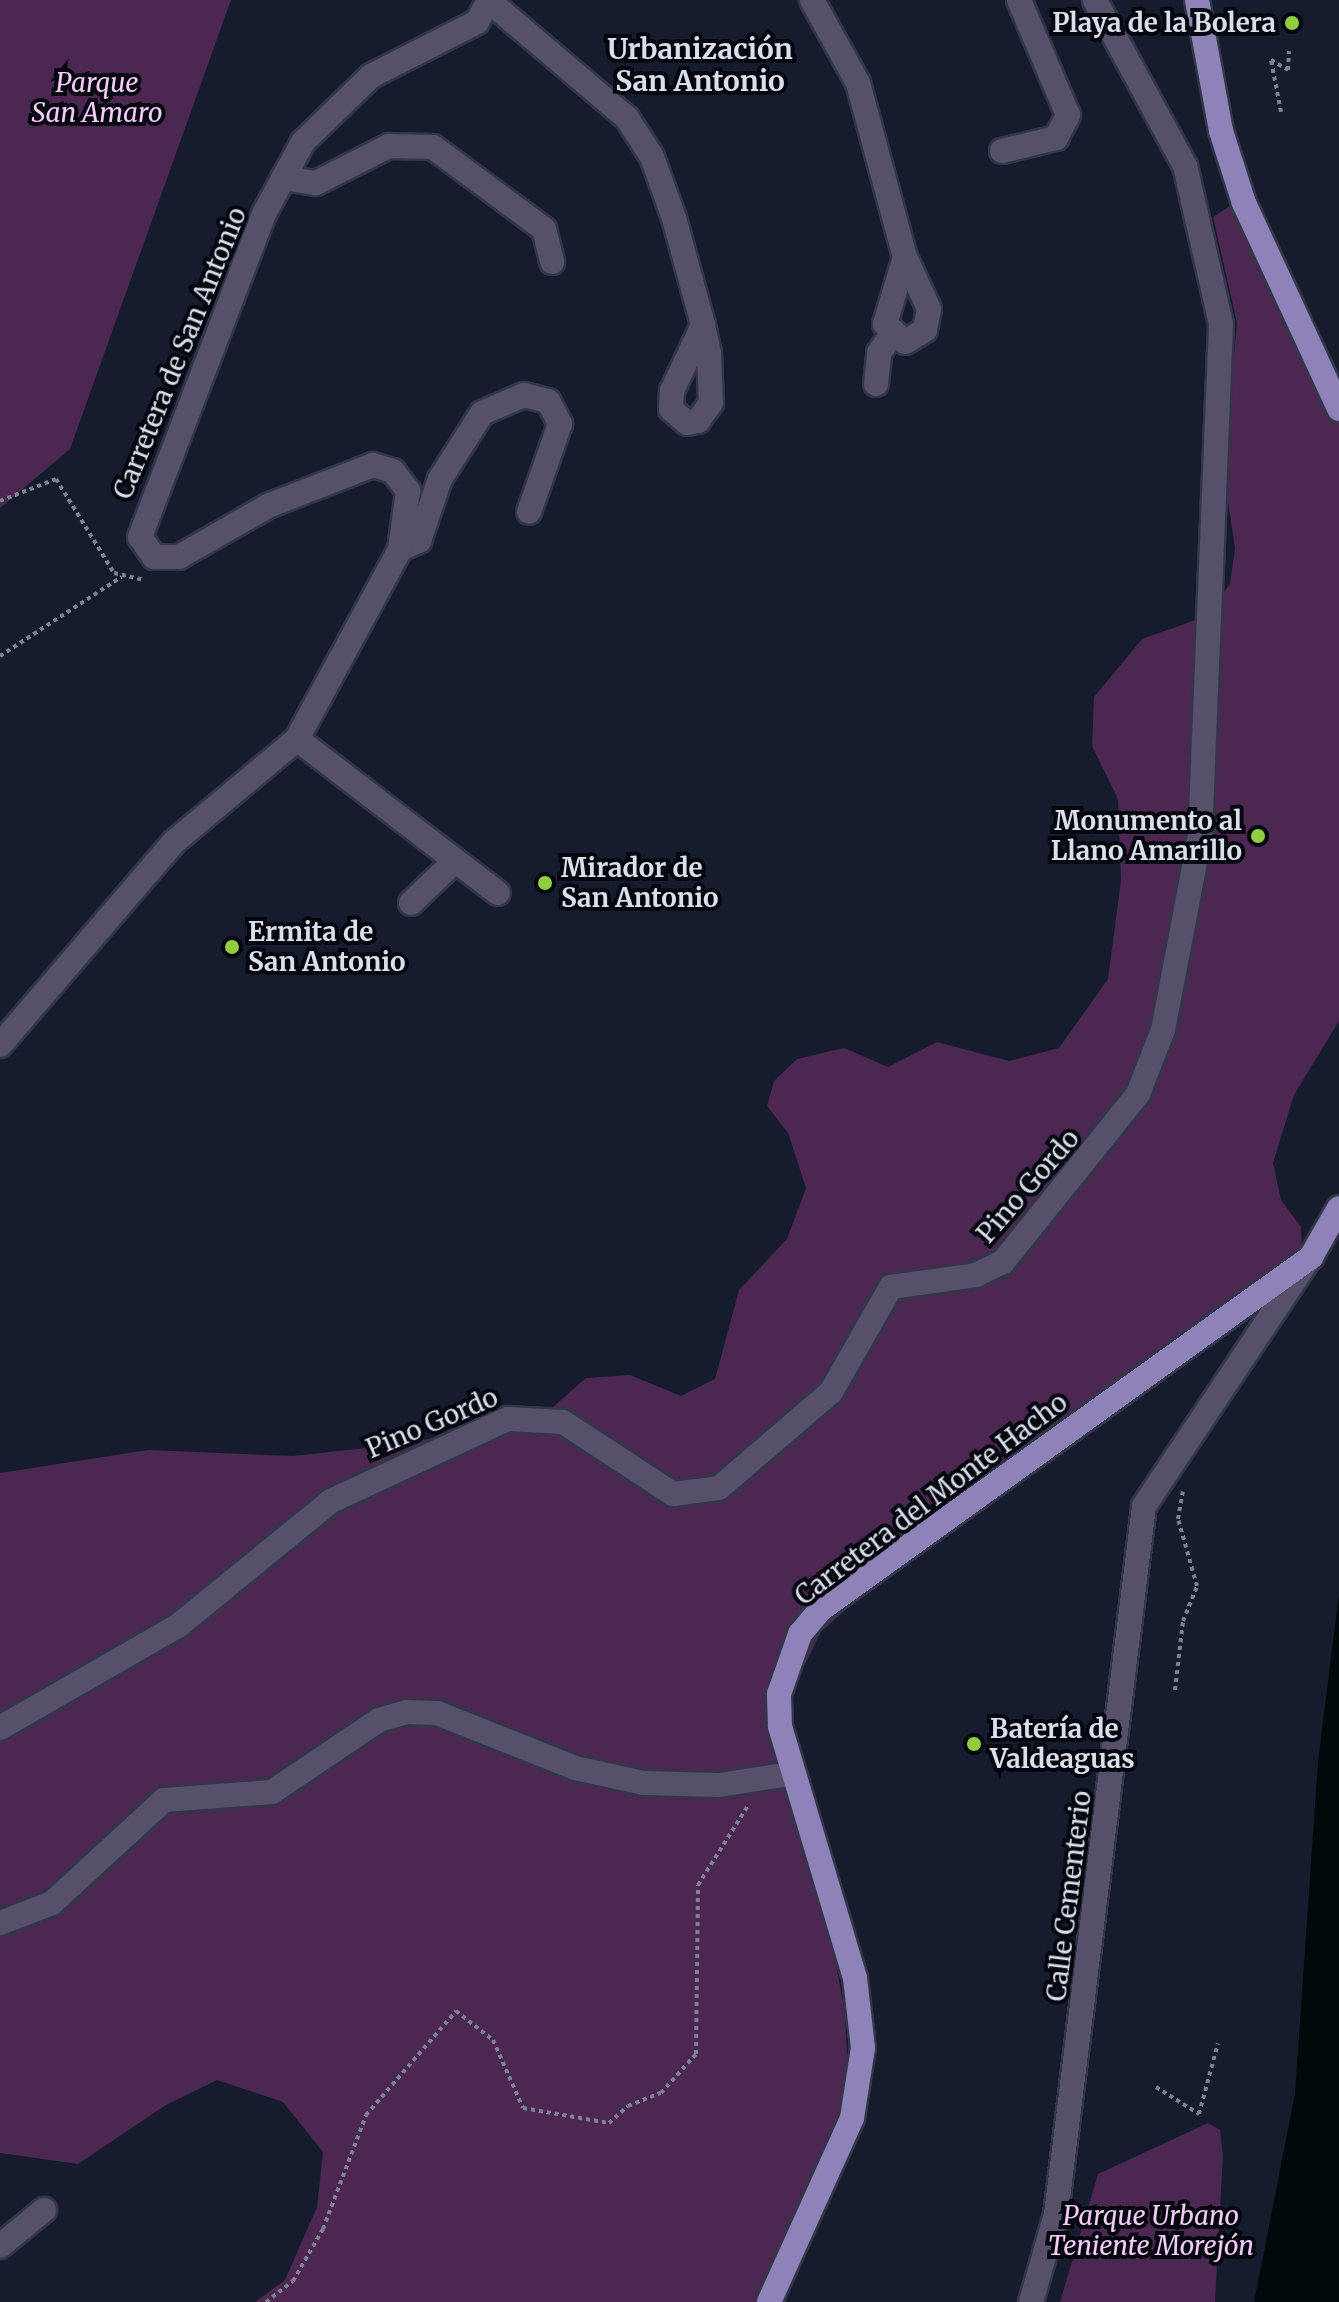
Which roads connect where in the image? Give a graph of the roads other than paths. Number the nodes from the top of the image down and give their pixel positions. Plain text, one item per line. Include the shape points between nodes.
1 (489, 0) edge
2 (812, 0) edge
3 (1019, 0) edge
4 (1095, 0) edge
5 (1197, 0) edge
6 (1002, 151) dead end
7 (283, 178) junction
8 (905, 257) junction
9 (552, 262) dead end
10 (703, 325) dead end
11 (891, 336) junction
12 (876, 384) dead end
13 (1339, 409) edge
14 (529, 512) dead end
15 (400, 549) junction
16 (297, 739) junction
17 (455, 861) junction
18 (498, 893) dead end
19 (411, 903) dead end
20 (0, 1045) edge
21 (1339, 1208) edge
22 (1311, 1257) junction
23 (0, 1728) edge
24 (778, 1776) junction
25 (0, 1923) edge
26 (44, 2210) dead end
27 (0, 2246) edge
28 (769, 2302) edge
29 (1031, 2302) edge

1 - 7 street, Carretera de San Antonio via 477,22 371,76 303,142
1 - 10 street via 641,137 674,218
2 - 8 street via 858,83
3 - 6 street via 1068,115 1056,138
4 - 23 street, Pino Gordo via 1185,166 1221,324 1200,836 1166,1015 1138,1094 1003,1262 976,1275 891,1287 831,1392 719,1488 673,1494 563,1422 508,1419 331,1501 179,1625
5 - 13 main road via 1221,131 1244,203
7 - 9 street via 316,183 389,146 433,147 544,229
7 - 15 street, Carretera de San Antonio via 155,489 142,545 154,557 179,557 268,506 373,465 393,471 408,491
8 - 11 street via 885,324
8 - 11 street via 927,302 929,323 915,340
11 - 12 street via 879,353
14 - 15 street via 560,424 548,401 524,395 482,413 440,479 419,541
15 - 16 street, Carretera de San Antonio
16 - 17 street
16 - 20 street, Carretera de San Antonio via 174,842
17 - 18 street
17 - 19 street
21 - 22 main road, Carretera del Monte Hacho
22 - 24 main road, Carretera del Monte Hacho via 820,1610 800,1634 779,1694
22 - 29 street, Calle Cementerio via 1144,1506 1056,2214
24 - 25 street via 644,1783 575,1768 437,1713 407,1712 379,1720 272,1792 164,1800 52,1903
24 - 28 main road, Carretera del Monte Hacho via 855,1978 863,2048 844,2140
26 - 27 street

